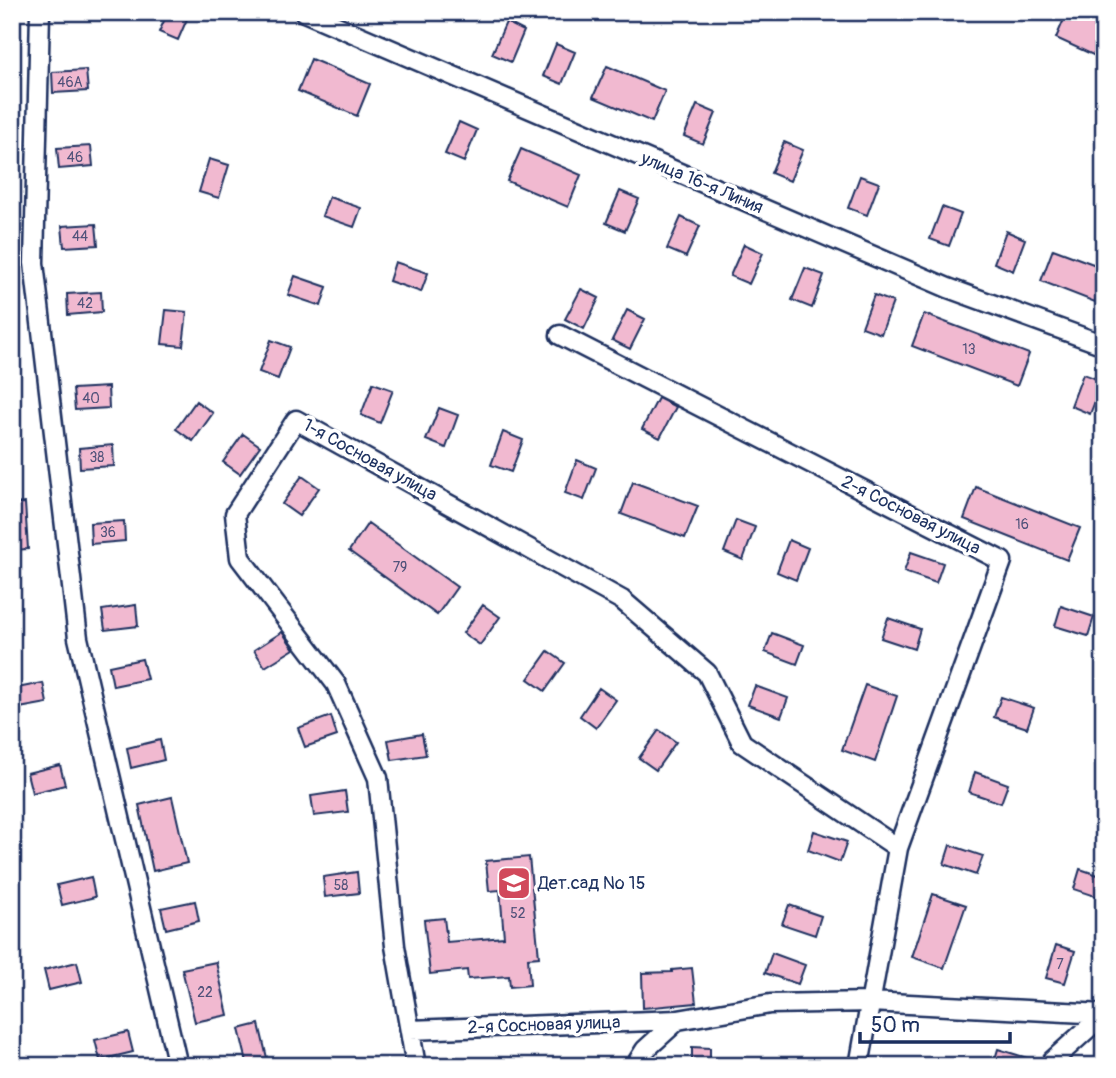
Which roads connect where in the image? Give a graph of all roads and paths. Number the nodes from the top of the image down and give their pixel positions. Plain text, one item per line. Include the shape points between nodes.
1 (40, 12) edge
2 (304, 12) edge
3 (560, 335) dead end
4 (1104, 345) edge
5 (898, 848) junction
6 (870, 1002) junction
7 (1104, 1014) edge
8 (678, 1020) junction
9 (410, 1030) junction
10 (178, 1066) edge
11 (416, 1066) edge
12 (635, 1066) edge
13 (859, 1066) edge
14 (1051, 1066) edge

1 - 10 street via 34,263 78,638
2 - 4 street, улица 16-я Линия via 948,288
3 - 5 street, 2-я Сосновая улица via 1002,561
5 - 6 street, 2-я Сосновая улица
5 - 9 street, 1-я Сосновая улица via 742,743 707,673 622,600 296,420 235,514 240,558 336,684 378,778 395,946
6 - 7 street
6 - 8 street, 2-я Сосновая улица via 770,1004
6 - 13 street, 2-я Сосновая улица
7 - 14 street via 1052,1060
8 - 9 street, 2-я Сосновая улица
8 - 12 street via 645,1050
9 - 11 street, 1-я Сосновая улица

